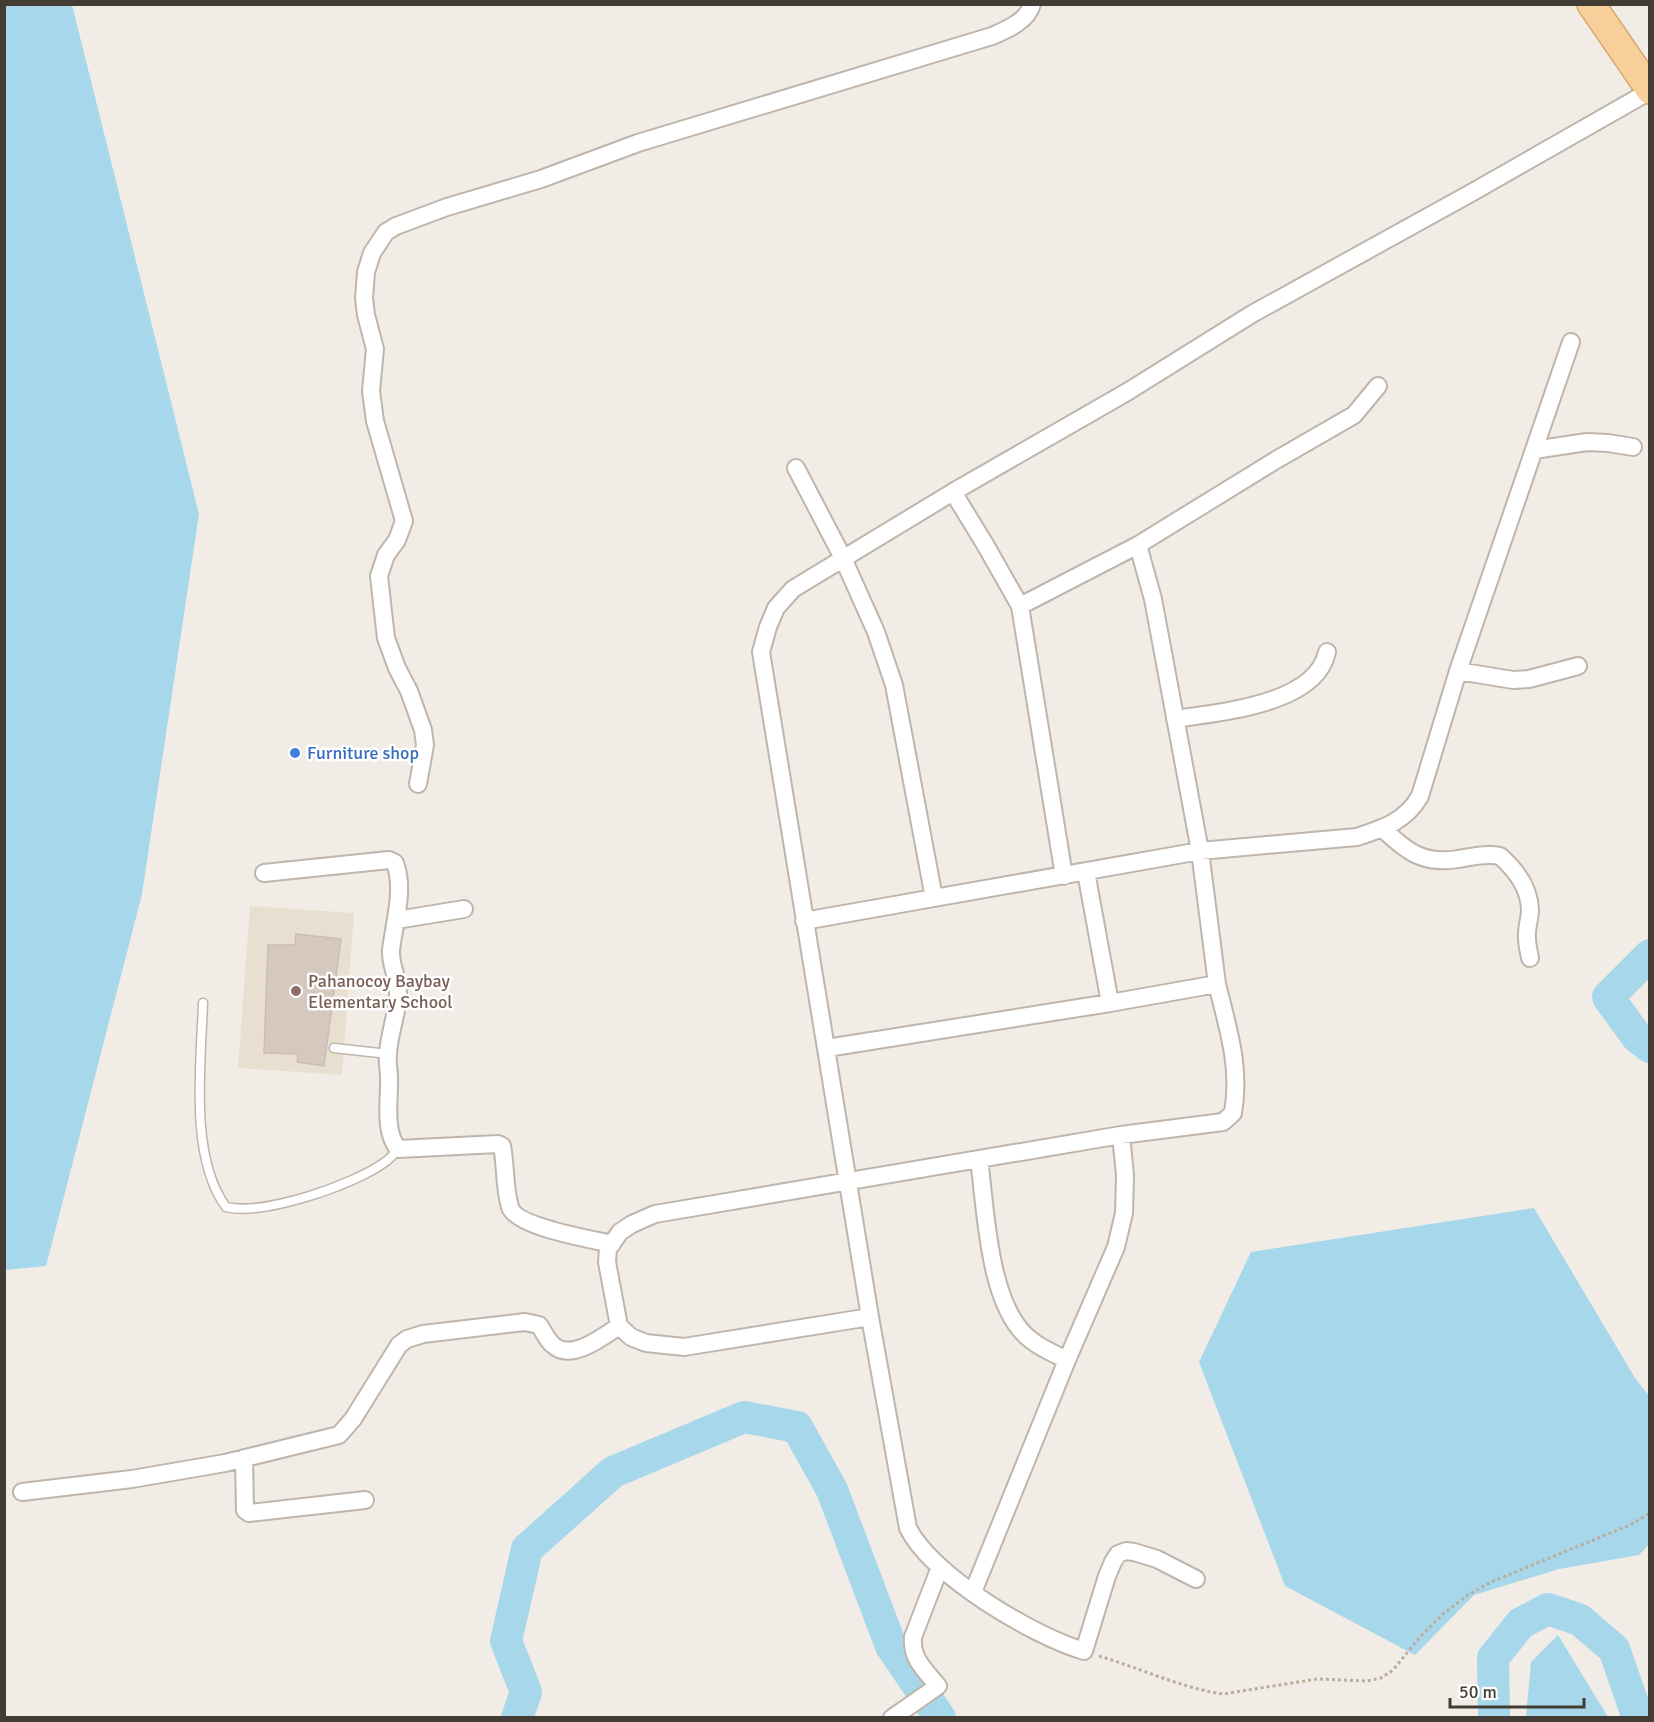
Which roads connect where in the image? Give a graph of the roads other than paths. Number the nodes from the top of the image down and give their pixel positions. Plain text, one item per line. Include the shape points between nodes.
1 (1032, 4) edge
2 (1592, 4) edge
3 (1650, 90) edge
4 (1571, 342) dead end
5 (1378, 386) dead end
6 (1633, 447) dead end
7 (1534, 450) junction
8 (796, 468) dead end
9 (953, 492) junction
10 (1138, 545) junction
11 (843, 558) junction
12 (1020, 606) junction
13 (1327, 652) dead end
14 (1578, 666) dead end
15 (1458, 670) junction
16 (1176, 719) junction
17 (418, 784) dead end
18 (1382, 828) junction
19 (1200, 851) junction
20 (1086, 872) junction
21 (264, 873) dead end
22 (1064, 876) junction
23 (934, 898) junction
24 (464, 909) dead end
25 (397, 920) junction
26 (804, 921) junction
27 (1530, 958) dead end
28 (1217, 984) junction
29 (203, 1003) dead end
30 (1110, 1003) junction
31 (334, 1048) dead end
32 (827, 1048) junction
33 (388, 1054) junction
34 (1121, 1135) junction
35 (398, 1149) junction
36 (979, 1159) junction
37 (849, 1181) junction
38 (612, 1244) junction
39 (870, 1317) junction
40 (619, 1326) junction
41 (1067, 1360) junction
42 (244, 1458) junction
43 (22, 1492) dead end
44 (365, 1500) dead end
45 (940, 1567) junction
46 (1196, 1579) dead end
47 (973, 1592) junction
48 (897, 1713) edge

1 - 17 street via 1013,26 992,36 638,143 541,179 447,207 386,232 372,253 364,298 375,349 371,391 375,421 404,521 378,576 386,638 423,730 425,745
2 - 3 main road
3 - 9 street via 1252,314 1127,392
4 - 7 street
5 - 10 street via 1354,414
6 - 7 street via 1587,442
7 - 15 street
8 - 11 street
9 - 11 street
9 - 12 street
10 - 12 street
10 - 16 street via 1153,599
11 - 23 street via 876,632 894,685
11 - 26 street via 787,595 776,608 761,652
12 - 22 street
13 - 16 street via 1314,679 1278,698 1247,708
14 - 15 street via 1513,680
15 - 18 street via 1420,796 1412,810
16 - 19 street
18 - 19 street via 1357,837
18 - 27 street via 1415,855 1442,861 1494,855 1512,866 1528,899
19 - 20 street
19 - 28 street
20 - 22 street
20 - 30 street
21 - 25 street via 389,860 398,872
22 - 23 street
23 - 26 street
24 - 25 street
25 - 33 street via 391,951 398,996
26 - 32 street
28 - 30 street
28 - 34 street via 1235,1059 1233,1113 1223,1122
29 - 35 lane via 202,1140 208,1166 226,1207 238,1210 308,1197 377,1168
30 - 32 street
31 - 33 lane
32 - 37 street
33 - 35 street via 390,1131
34 - 36 street
34 - 41 street via 1125,1175 1119,1236
35 - 38 street via 498,1143 502,1146 510,1209 517,1217 535,1226
36 - 37 street
36 - 41 street via 1001,1297 1010,1317 1030,1340
37 - 38 street via 655,1214 620,1232
37 - 39 street
38 - 40 street via 607,1262
39 - 40 street via 684,1347 645,1343
39 - 45 street via 908,1528
40 - 42 street via 582,1349 555,1348 540,1325 525,1322 407,1339 391,1356 358,1412 339,1435
41 - 47 street
42 - 43 street via 132,1479
42 - 44 street via 245,1510 249,1514
45 - 47 street
45 - 48 street via 912,1645 919,1663 938,1686
46 - 47 street via 1145,1555 1126,1551 1118,1554 1084,1651 1014,1619

